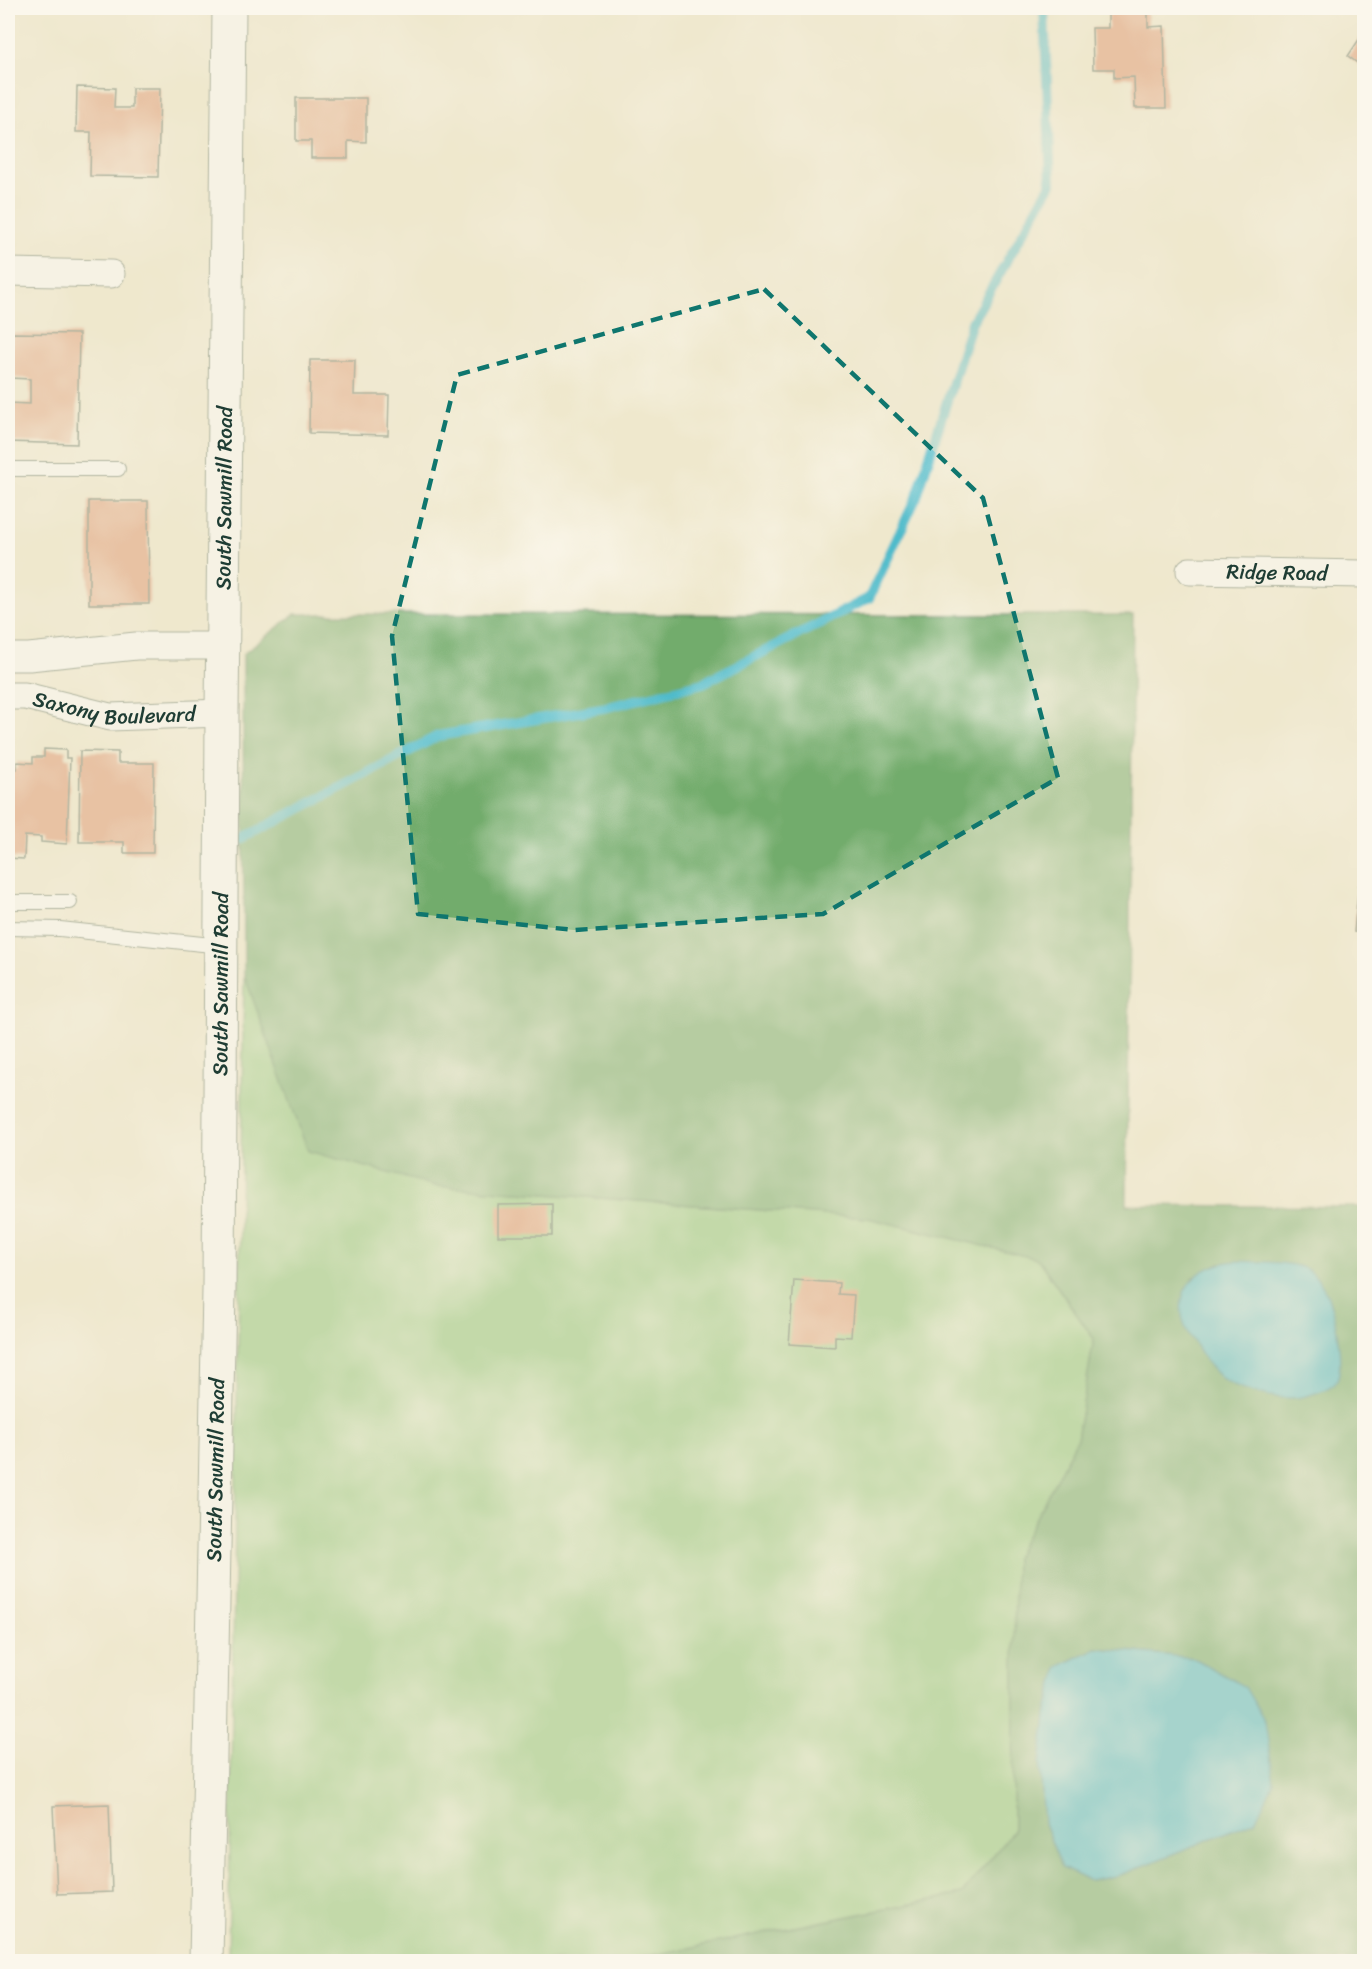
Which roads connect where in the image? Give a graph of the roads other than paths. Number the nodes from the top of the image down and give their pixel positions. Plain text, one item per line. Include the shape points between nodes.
1 (229, 8) edge
2 (8, 272) edge
3 (111, 274) dead end
4 (8, 469) edge
5 (118, 469) dead end
6 (1190, 571) dead end
7 (1365, 574) edge
8 (223, 646) junction
9 (8, 657) edge
10 (8, 696) edge
11 (222, 713) junction
12 (8, 902) edge
13 (70, 902) dead end
14 (8, 928) edge
15 (221, 946) junction
16 (206, 1962) edge

1 - 8 street, South Sawmill Road
2 - 3 street
4 - 5 lane
6 - 7 street, Ridge Road
8 - 9 street, Saxony Boulevard via 136,646
8 - 11 street, South Sawmill Road
10 - 11 street, Saxony Boulevard via 25,696 110,717
11 - 15 street, South Sawmill Road
12 - 13 lane
14 - 15 lane via 60,929
15 - 16 street, South Sawmill Road via 219,1302

